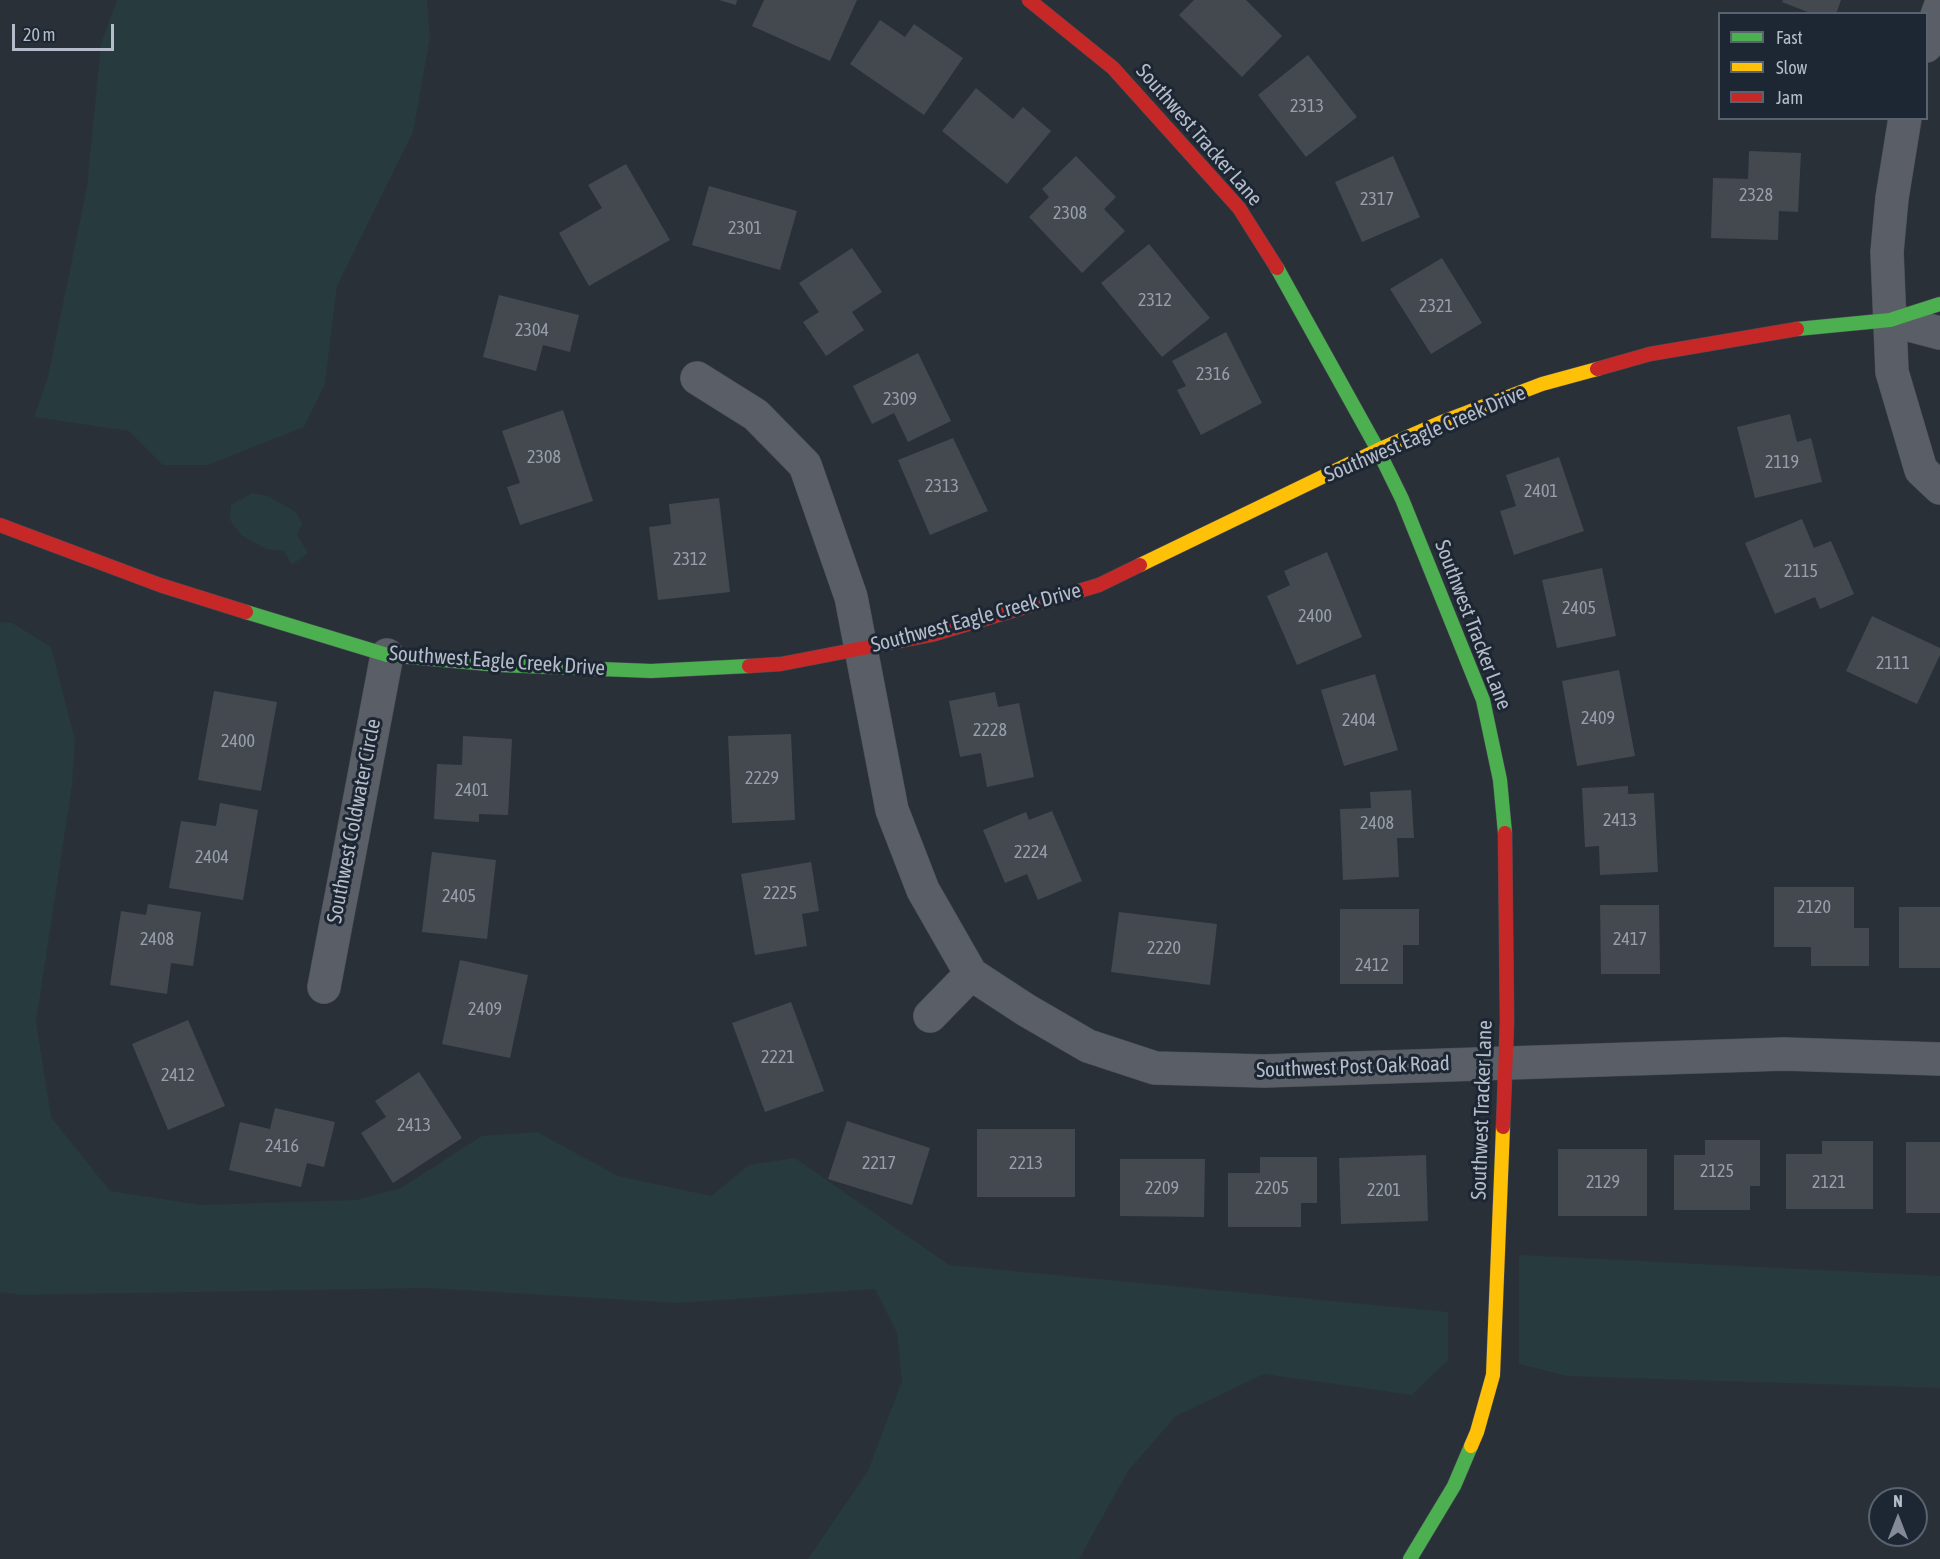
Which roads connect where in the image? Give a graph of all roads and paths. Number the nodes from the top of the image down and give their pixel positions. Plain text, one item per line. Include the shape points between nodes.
1 (1029, 0) edge
2 (1940, 7) edge
3 (1928, 40) edge
4 (1905, 120) edge
5 (1940, 304) edge
6 (1890, 320) junction
7 (1940, 333) edge
8 (697, 378) dead end
9 (1378, 450) junction
10 (1940, 488) edge
11 (0, 525) edge
12 (862, 648) junction
13 (387, 655) junction
14 (970, 974) junction
15 (324, 987) dead end
16 (930, 1016) dead end
17 (1940, 1059) edge
18 (1505, 1062) junction
19 (1414, 1558) edge

1 - 9 street, Southwest Tracker Lane via 1113,68 1239,208 1287,283
2 - 3 street
4 - 6 street via 1887,252
5 - 6 street, Southwest Eagle Creek Drive
6 - 7 street, Southwest Eagle Creek Drive
6 - 9 street, Southwest Eagle Creek Drive via 1783,330 1650,354 1542,384
6 - 10 street via 1893,379 1922,470
8 - 12 street, Southwest Post Oak Road via 756,415 805,465 850,597
9 - 12 street, Southwest Eagle Creek Drive via 1098,585 931,635
9 - 18 street, Southwest Tracker Lane via 1402,500 1486,712 1500,780 1506,847
11 - 13 street, Southwest Eagle Creek Drive via 160,585
12 - 13 street, Southwest Eagle Creek Drive via 781,664 651,671 499,665
12 - 14 street, Southwest Post Oak Road via 892,810 922,890
13 - 15 street, Southwest Coldwater Circle
14 - 16 street
14 - 18 street, Southwest Post Oak Road via 1088,1046 1155,1068 1264,1071
17 - 18 street, Southwest Post Oak Road via 1784,1054
18 - 19 street, Southwest Tracker Lane via 1493,1376 1477,1432 1454,1486

